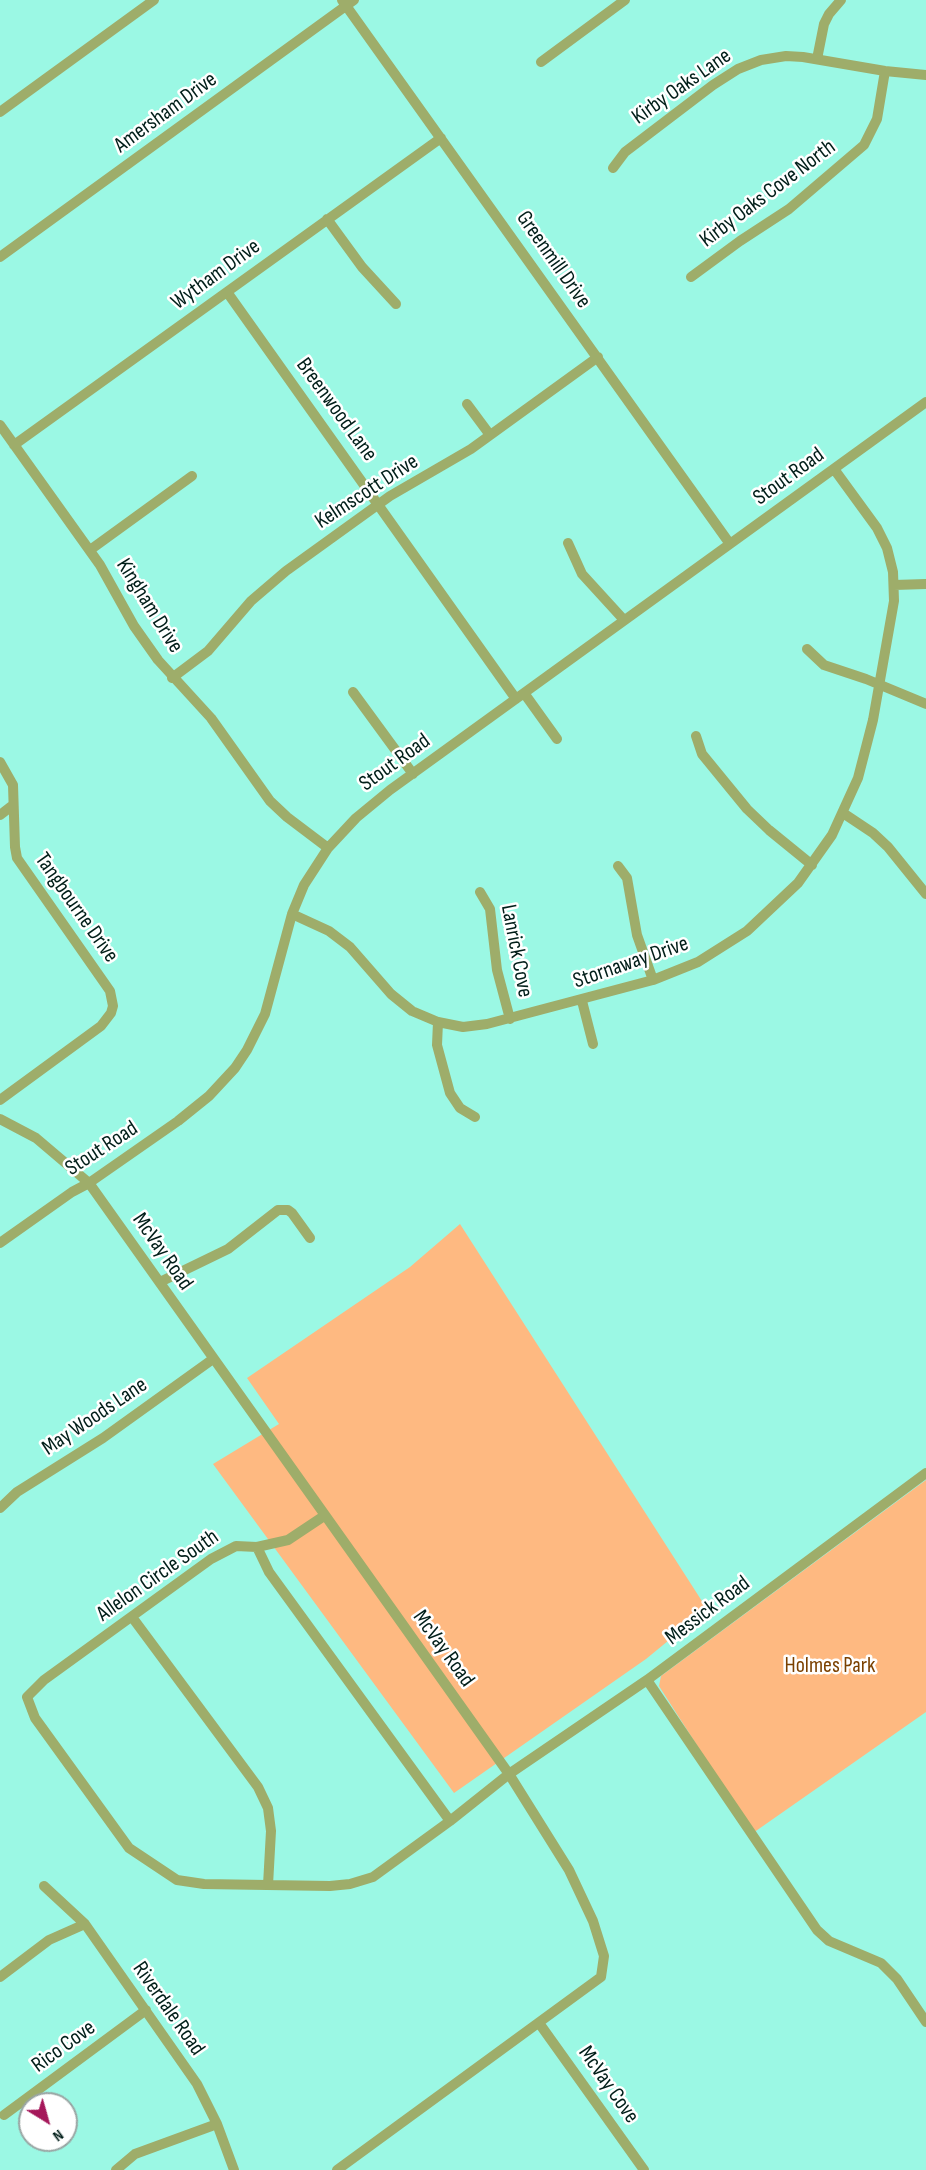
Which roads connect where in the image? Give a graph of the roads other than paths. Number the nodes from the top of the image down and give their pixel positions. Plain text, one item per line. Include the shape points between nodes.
1 (154, 0) edge
2 (625, 0) edge
3 (841, 0) edge
4 (348, 2) edge
5 (817, 59) junction
6 (541, 62) dead end
7 (885, 71) junction
8 (926, 75) edge
9 (0, 112) edge
10 (441, 138) junction
11 (613, 168) dead end
12 (327, 219) junction
13 (0, 257) edge
14 (691, 277) dead end
15 (226, 292) junction
16 (396, 304) dead end
17 (598, 357) junction
18 (926, 402) edge
19 (467, 404) dead end
20 (0, 424) edge
21 (490, 435) junction
22 (14, 445) junction
23 (834, 469) junction
24 (192, 476) dead end
25 (379, 504) junction
26 (568, 543) dead end
27 (730, 544) junction
28 (90, 550) junction
29 (926, 584) edge
30 (894, 585) junction
31 (624, 620) junction
32 (807, 649) dead end
33 (172, 678) junction
34 (878, 685) junction
35 (353, 692) dead end
36 (520, 696) junction
37 (926, 704) edge
38 (696, 736) dead end
39 (557, 739) dead end
40 (0, 762) edge
41 (412, 774) junction
42 (14, 806) junction
43 (843, 813) junction
44 (0, 815) edge
45 (328, 848) junction
46 (812, 865) junction
47 (618, 866) dead end
48 (480, 892) dead end
49 (926, 894) edge
50 (292, 914) junction
51 (653, 980) junction
52 (582, 1001) junction
53 (510, 1018) junction
54 (438, 1022) junction
55 (593, 1044) dead end
56 (0, 1100) edge
57 (476, 1117) dead end
58 (0, 1119) edge
59 (90, 1183) junction
60 (310, 1238) dead end
61 (0, 1243) edge
62 (160, 1282) junction
63 (213, 1359) junction
64 (926, 1473) edge
65 (0, 1509) edge
66 (324, 1516) junction
67 (257, 1547) junction
68 (132, 1617) junction
69 (647, 1680) junction
70 (27, 1697) joint
71 (509, 1774) junction
72 (450, 1821) junction
73 (268, 1885) junction
74 (44, 1886) dead end
75 (85, 1924) junction
76 (0, 1977) edge
77 (146, 2010) junction
78 (926, 2022) edge
79 (539, 2024) junction
80 (4, 2115) dead end
81 (217, 2124) junction
82 (116, 2170) edge
83 (234, 2170) edge
84 (337, 2170) edge
85 (644, 2170) edge

1 - 9 street
2 - 6 street
3 - 5 street via 824,24
4 - 10 street, Greenmill Drive
4 - 13 street, Amersham Drive
5 - 7 street, Kirby Oaks Lane
5 - 11 street, Kirby Oaks Lane via 774,57 738,69 639,140
7 - 8 street, Kirby Oaks Lane
7 - 14 street, Kirby Oaks Cove North via 876,119 864,145 789,209
10 - 12 street, Wytham Drive
10 - 17 street, Greenmill Drive
12 - 15 street, Wytham Drive
12 - 16 street via 362,267
15 - 22 street, Wytham Drive
15 - 25 street, Breenwood Lane
17 - 21 street, Kelmscott Drive
17 - 27 street, Greenmill Drive
18 - 23 street, Stout Road
19 - 21 street
20 - 22 street, Kingham Drive
21 - 25 street, Kelmscott Drive
22 - 28 street, Kingham Drive
23 - 27 street, Stout Road
23 - 30 street, Stornaway Drive via 881,536 891,561
24 - 28 street
25 - 33 street, Kelmscott Drive via 268,586 208,651
25 - 36 street, Breenwood Lane
26 - 31 street via 582,574
27 - 31 street, Stout Road
28 - 33 street, Kingham Drive via 134,626
29 - 30 street
30 - 34 street, Stornaway Drive
31 - 36 street, Stout Road
32 - 34 street via 824,665
33 - 45 street, Kingham Drive via 211,718 270,801
34 - 37 street
34 - 43 street, Stornaway Drive via 868,745
35 - 41 street
36 - 39 street, Breenwood Lane
36 - 41 street, Stout Road
38 - 46 street via 702,754 747,809
40 - 42 street, Tangbourne Drive via 13,785
41 - 45 street, Stout Road via 356,818
42 - 44 street
42 - 56 street, Tangbourne Drive via 18,861 110,991 113,1006 101,1026
43 - 46 street, Stornaway Drive
43 - 49 street via 888,847
45 - 50 street, Stout Road via 304,885
46 - 51 street, Stornaway Drive via 782,899 735,940 698,962
47 - 51 street via 627,878 637,934
48 - 53 street, Lanrick Cove via 490,909 497,970
50 - 54 street, Stornaway Drive via 344,942 399,1001
50 - 59 street, Stout Road via 265,1014 235,1068 194,1108
51 - 52 street, Stornaway Drive
52 - 53 street, Stornaway Drive
52 - 55 street
53 - 54 street, Stornaway Drive via 475,1026
54 - 57 street via 437,1045 450,1093 460,1108
58 - 59 street, McVay Road via 36,1138
59 - 61 street, Stout Road
59 - 62 street, McVay Road
60 - 62 street via 292,1213 278,1210 228,1250
62 - 63 street, McVay Road
63 - 65 street, May Woods Lane via 103,1438 17,1492
63 - 66 street, McVay Road
64 - 69 street, Messick Road
66 - 67 street, Allelon Circle South via 288,1540
66 - 71 street, McVay Road
67 - 68 street, Allelon Circle South via 236,1546 211,1558
67 - 72 street via 269,1572
68 - 70 street, Allelon Circle South via 44,1680
68 - 73 street via 258,1787 268,1808 271,1831
69 - 71 street, Messick Road
69 - 78 street via 817,1930 830,1941 881,1963 897,1979
70 - 73 street, Messick Road via 35,1718 129,1848 177,1880
71 - 72 street, Messick Road
71 - 79 street, McVay Road via 569,1870 593,1921 604,1956 601,1977
72 - 73 street, Messick Road via 373,1877 340,1885
74 - 75 street, Riverdale Road
75 - 76 street via 49,1940
75 - 77 street, Riverdale Road
77 - 80 street, Rico Cove
77 - 81 street, Riverdale Road via 197,2084
79 - 84 street, McVay Road
79 - 85 street, McVay Cove
81 - 82 street via 135,2154
81 - 83 street, Riverdale Road

